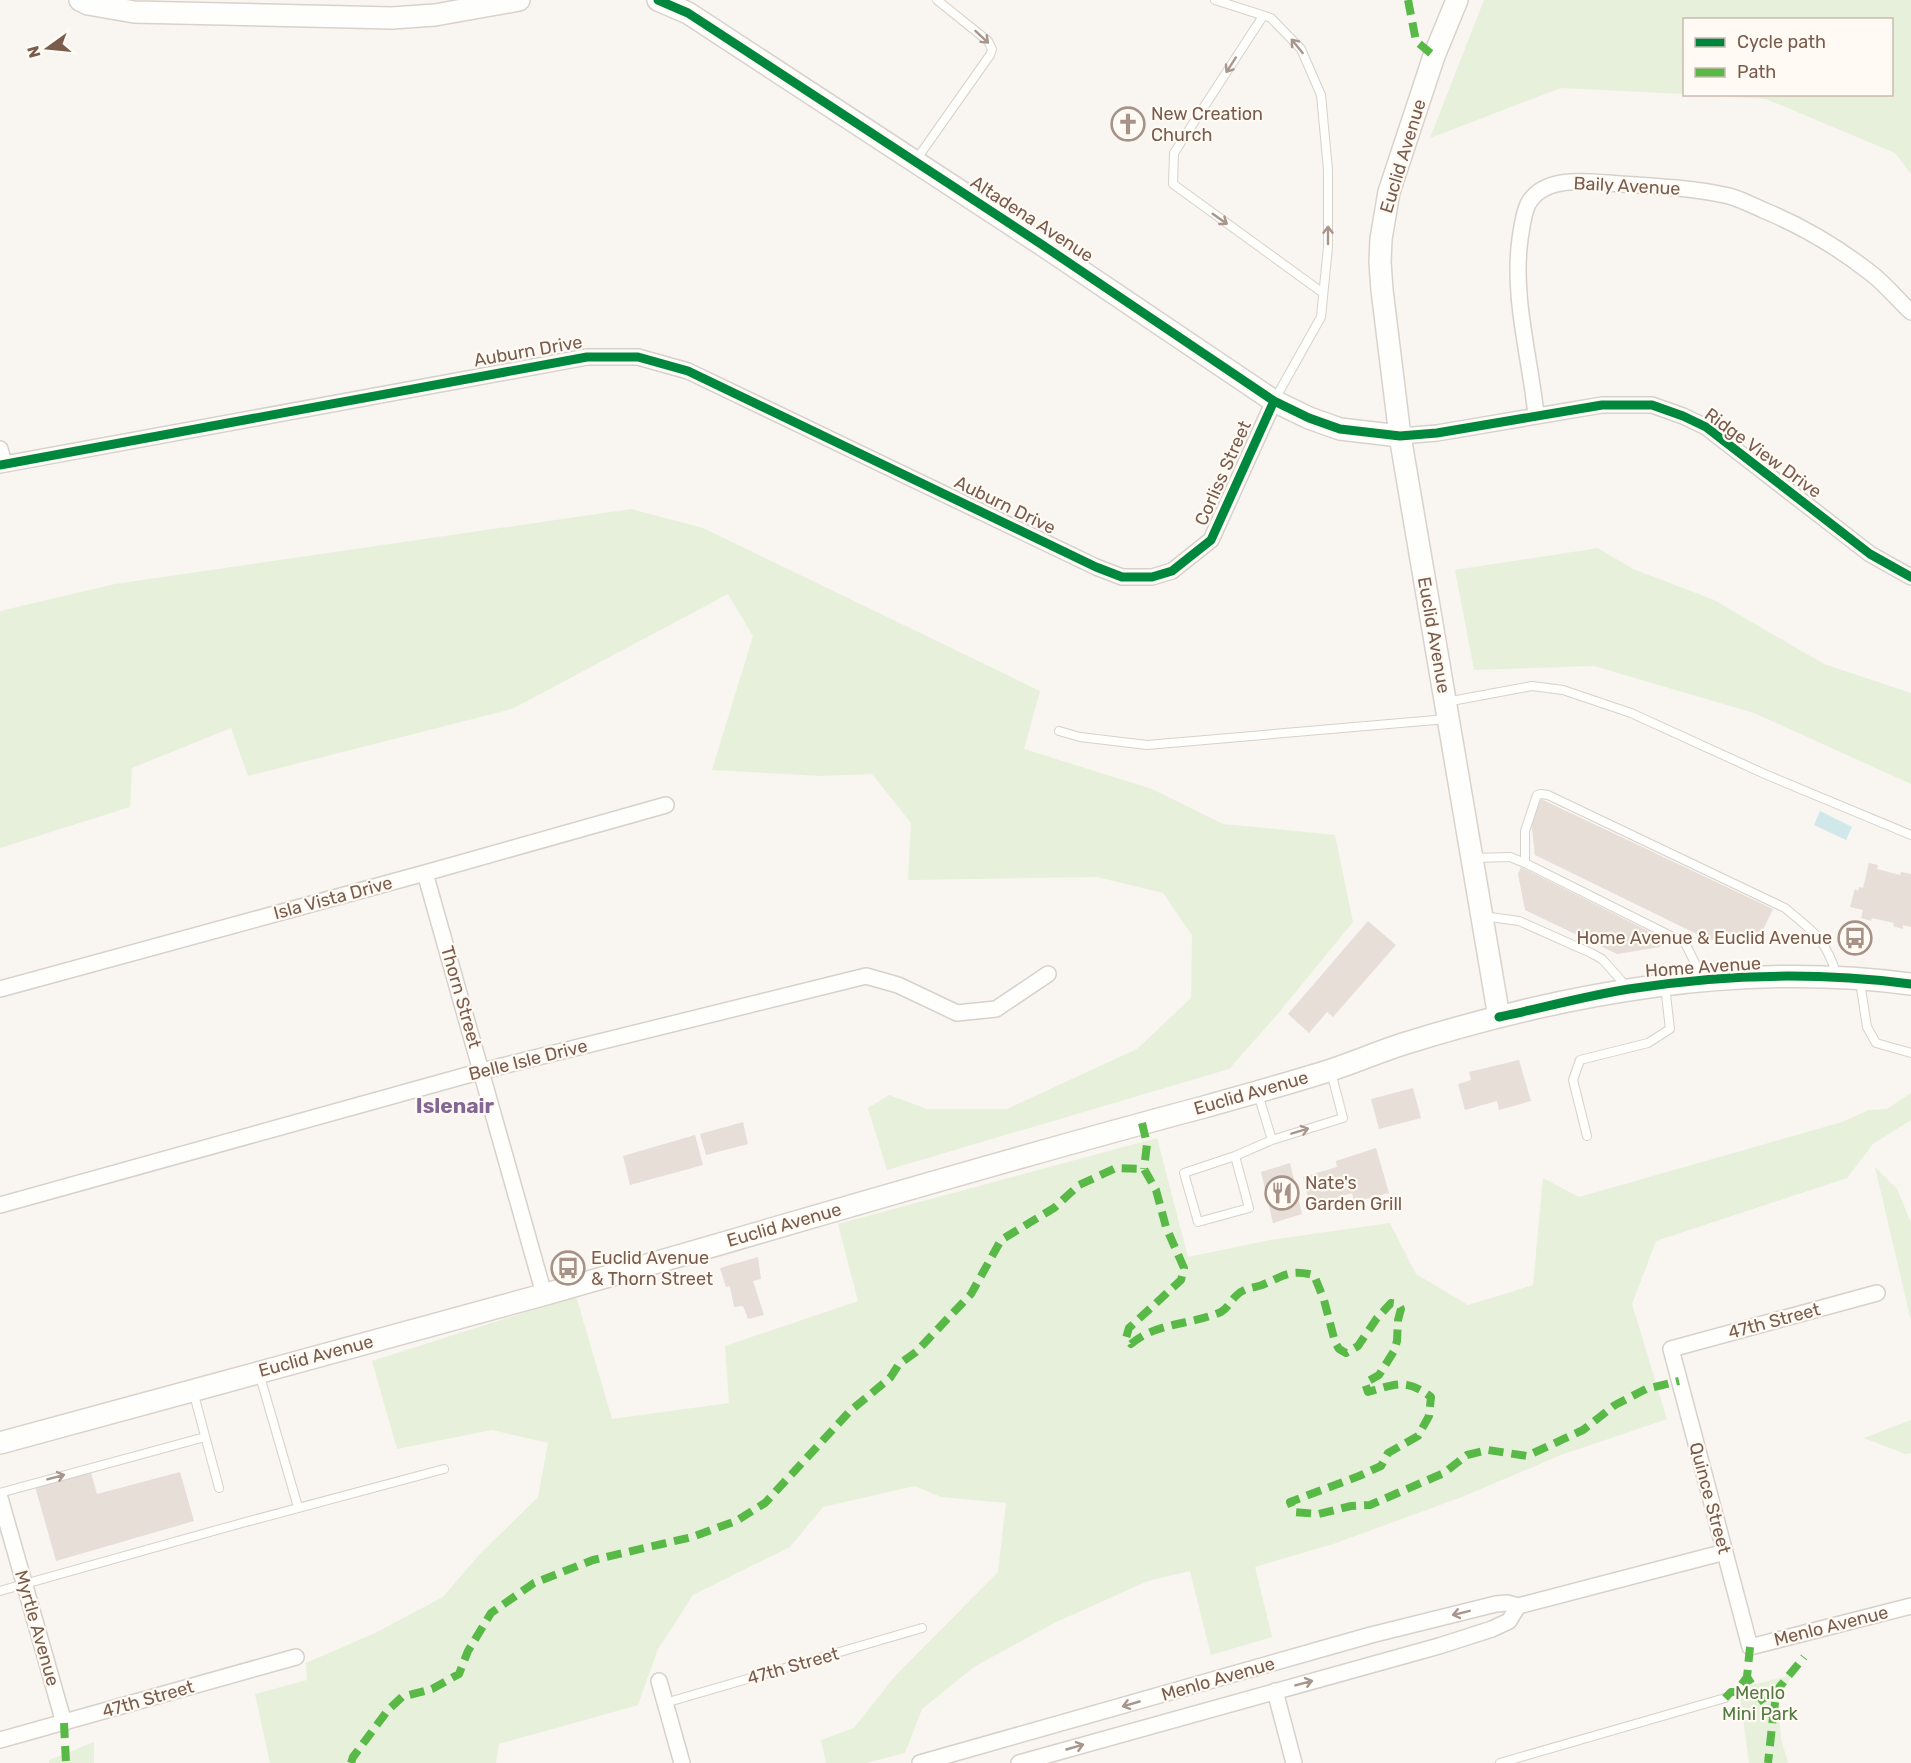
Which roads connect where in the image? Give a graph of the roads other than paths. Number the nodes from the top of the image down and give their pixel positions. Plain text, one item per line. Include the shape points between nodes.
1 (80, 0) edge
2 (519, 0) edge
3 (657, 0) edge
4 (937, 0) edge
5 (1215, 0) edge
6 (1457, 0) edge
7 (1263, 16) junction
8 (915, 162) junction
9 (1323, 293) junction
10 (1911, 312) edge
11 (1274, 401) junction
12 (1536, 415) junction
13 (1400, 436) junction
14 (0, 448) edge
15 (2, 465) edge
16 (1095, 567) joint
17 (1911, 577) edge
18 (1447, 711) junction
19 (1059, 731) dead end
20 (666, 805) dead end
21 (1911, 835) edge
22 (1473, 858) junction
23 (1525, 863) junction
24 (425, 873) junction
25 (1481, 916) junction
26 (1048, 974) dead end
27 (1838, 976) junction
28 (1860, 977) junction
29 (1703, 979) junction
30 (1911, 984) edge
31 (1665, 985) junction
32 (0, 989) edge
33 (1629, 989) junction
34 (1500, 1017) junction
35 (1911, 1053) edge
36 (1330, 1070) junction
37 (482, 1071) junction
38 (1257, 1092) junction
39 (1587, 1136) dead end
40 (1272, 1140) junction
41 (1235, 1156) junction
42 (0, 1205) edge
43 (1877, 1293) dead end
44 (544, 1294) junction
45 (1671, 1349) joint
46 (259, 1372) junction
47 (193, 1390) junction
48 (205, 1437) junction
49 (0, 1443) edge
50 (444, 1468) dead end
51 (219, 1488) dead end
52 (0, 1493) edge
53 (0, 1498) edge
54 (298, 1507) junction
55 (1725, 1552) junction
56 (25, 1584) junction
57 (0, 1591) edge
58 (1518, 1606) junction
59 (1911, 1606) edge
60 (922, 1628) dead end
61 (1750, 1647) joint
62 (296, 1657) dead end
63 (659, 1681) dead end
64 (1275, 1691) junction
65 (1725, 1698) dead end
66 (665, 1703) junction
67 (64, 1723) junction
68 (0, 1740) edge
69 (681, 1763) edge
70 (920, 1763) edge
71 (1019, 1763) edge
72 (1294, 1763) edge
73 (1500, 1763) edge

1 - 2 main road via 134,12 392,18 435,15
3 - 8 main road, Altadena Avenue via 688,13
4 -> 8 lane via 988,41 992,49
5 - 7 lane, Corliss Street
6 - 13 main road, Euclid Avenue via 1392,181 1382,227 1382,290
9 -> 7 lane, Corliss Street via 1328,247 1328,170 1321,94 1301,49 1271,18
7 -> 9 lane via 1174,153 1173,184
8 - 11 main road, Altadena Avenue
9 - 11 lane, Corliss Street via 1321,317
10 - 12 street, Baily Avenue via 1873,275 1833,245 1783,218 1731,197 1687,188 1560,183 1541,189 1529,202 1518,254 1519,303
11 - 13 main road, Altadena Avenue via 1340,429
11 - 16 street, Corliss Street via 1211,540 1172,571 1152,577 1122,577
12 - 13 street, Ridge View Drive
12 - 17 street, Ridge View Drive via 1602,405 1652,405 1683,416 1706,427 1870,554
13 - 18 main road, Euclid Avenue
14 - 15 street
15 - 16 street, Auburn Drive via 587,357 638,357 688,371
18 - 19 lane via 1147,745
18 - 21 lane via 1532,686 1563,690 1631,713
18 - 22 main road, Euclid Avenue
20 - 24 street, Isla Vista Drive
22 - 23 lane via 1510,858
22 - 25 main road, Euclid Avenue
23 - 27 lane via 1525,831 1535,798 1548,795 1785,908 1818,935
23 - 29 lane via 1685,943
24 - 32 street, Isla Vista Drive
24 - 37 street, Thorn Street
25 - 33 lane via 1520,921 1592,952
25 - 34 main road, Euclid Avenue
26 - 37 street, Belle Isle Drive via 996,1009 957,1013 898,985 866,976
27 - 28 main road, Home Avenue
27 - 29 main road, Home Avenue
28 - 30 main road, Home Avenue
28 - 35 lane via 1867,1027 1876,1043
29 - 31 main road, Home Avenue
31 - 33 main road, Home Avenue
31 - 39 lane via 1670,1029 1648,1043 1580,1060 1573,1080
33 - 34 main road, Home Avenue
34 - 36 main road, Euclid Avenue via 1400,1044
36 - 38 main road, Euclid Avenue
40 -> 36 lane via 1343,1118
37 - 42 street, Belle Isle Drive
37 - 44 street, Thorn Street
38 - 40 lane
38 - 44 main road, Euclid Avenue
40 - 41 lane
41 - 41 lane via 1184,1173 1198,1222 1249,1208
43 - 45 street, 47th Street
44 - 46 main road, Euclid Avenue
45 - 55 street, Quince Street
46 - 47 main road, Euclid Avenue
46 - 54 lane
47 - 48 lane
47 - 49 main road, Euclid Avenue
48 - 51 lane
52 -> 48 lane
50 - 54 lane
53 - 56 street, Myrtle Avenue
54 - 56 lane
55 - 58 street, Menlo Avenue
55 - 61 street, Quince Street
56 - 57 lane
56 - 67 street, Myrtle Avenue
64 -> 58 street, Menlo Avenue via 1492,1629 1509,1621
58 -> 70 street, Menlo Avenue via 1496,1604 1371,1635
59 - 61 street, Menlo Avenue
60 - 66 lane, 47th Street
62 - 67 street, 47th Street
63 - 66 street
71 -> 64 street, Menlo Avenue
64 - 72 street
65 - 73 lane
66 - 69 street
67 - 68 street, 47th Street

